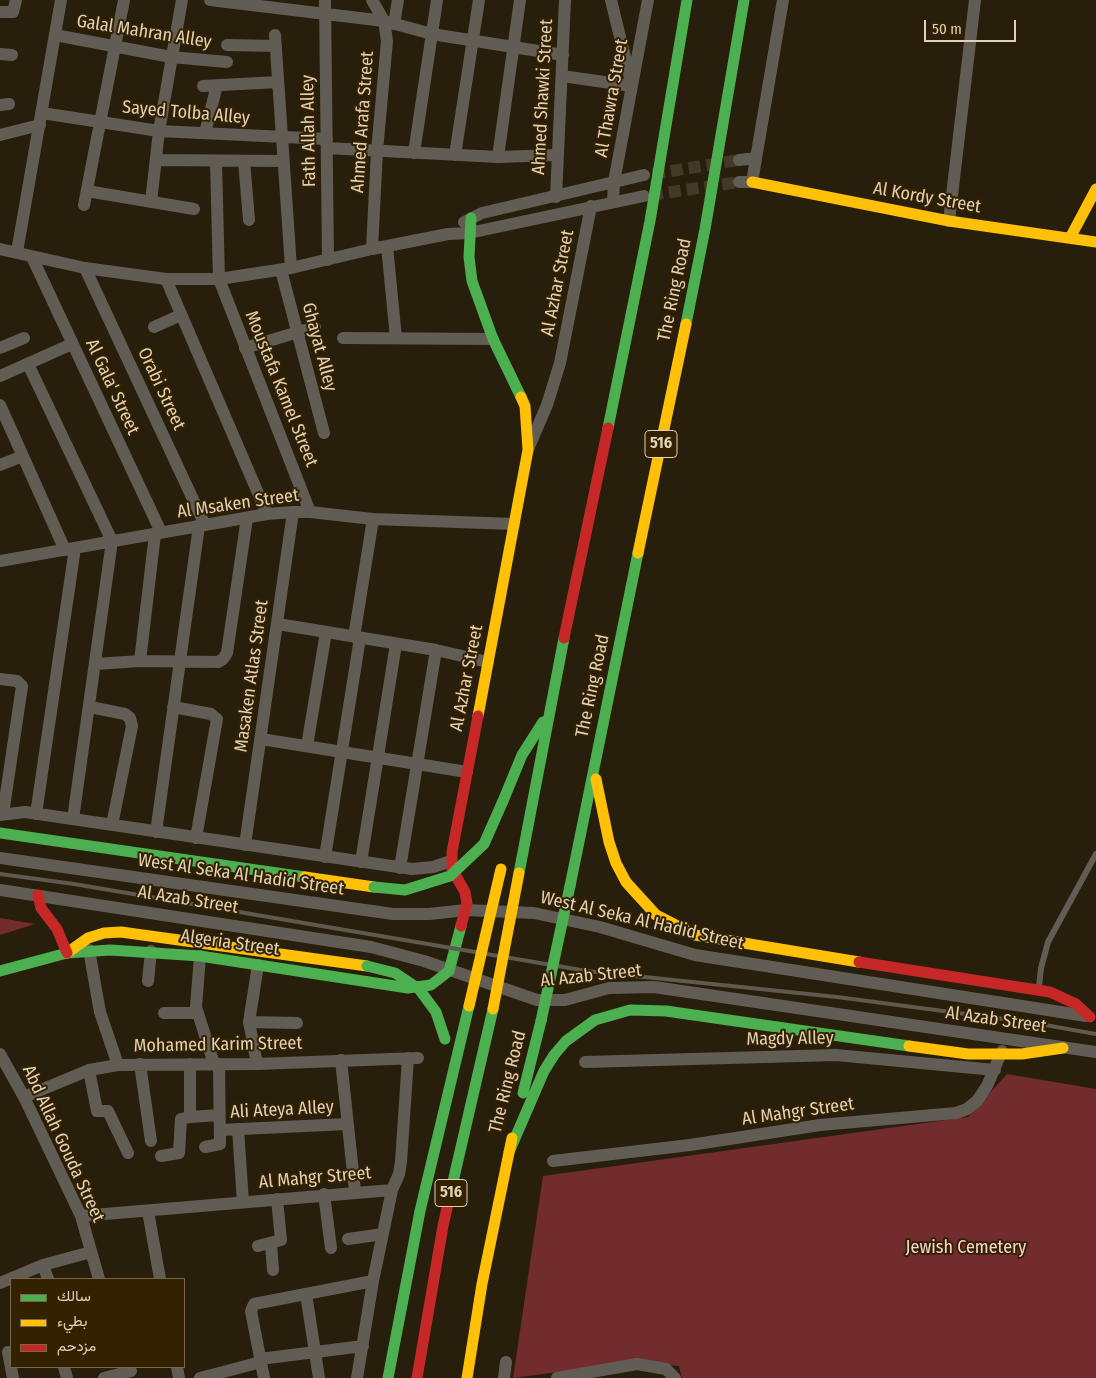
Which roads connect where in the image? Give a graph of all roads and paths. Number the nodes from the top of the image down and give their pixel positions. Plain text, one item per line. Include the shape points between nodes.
1 (16, 0) edge
2 (61, 0) edge
3 (124, 0) edge
4 (182, 0) edge
5 (210, 0) edge
6 (324, 0) edge
7 (372, 0) edge
8 (398, 0) edge
9 (437, 0) edge
10 (479, 0) edge
11 (520, 0) edge
12 (565, 0) edge
13 (611, 0) edge
14 (648, 0) edge
15 (687, 0) edge
16 (744, 0) edge
17 (783, 0) edge
18 (975, 0) edge
19 (253, 2) edge
20 (291, 5) edge
21 (0, 12) edge
22 (325, 14) junction
23 (389, 23) junction
24 (432, 34) junction
25 (56, 35) junction
26 (473, 41) junction
27 (227, 45) dead end
28 (115, 46) junction
29 (513, 47) junction
30 (563, 55) junction
31 (171, 57) junction
32 (227, 62) dead end
33 (562, 76) junction
34 (278, 82) junction
35 (217, 85) junction
36 (203, 86) dead end
37 (632, 86) junction
38 (41, 119) junction
39 (100, 122) junction
40 (158, 131) junction
41 (205, 134) junction
42 (0, 135) edge
43 (282, 138) junction
44 (327, 144) junction
45 (377, 151) junction
46 (414, 153) junction
47 (456, 155) junction
48 (558, 155) junction
49 (498, 157) junction
50 (756, 158) junction
51 (156, 160) junction
52 (739, 160) tunnel mouth
53 (216, 161) junction
54 (244, 161) junction
55 (283, 161) junction
56 (644, 175) tunnel mouth
57 (614, 182) junction
58 (739, 182) tunnel mouth
59 (752, 182) junction
60 (1096, 189) edge
61 (87, 190) junction
62 (556, 196) junction
63 (644, 196) tunnel mouth
64 (151, 202) junction
65 (613, 202) junction
66 (84, 206) dead end
67 (591, 206) junction
68 (194, 209) dead end
69 (471, 218) junction
70 (249, 220) dead end
71 (949, 221) junction
72 (469, 233) junction
73 (448, 234) junction
74 (1070, 238) junction
75 (1096, 242) edge
76 (387, 246) junction
77 (0, 249) edge
78 (372, 249) junction
79 (17, 252) junction
80 (32, 257) junction
81 (328, 260) junction
82 (84, 268) junction
83 (286, 269) junction
84 (166, 279) junction
85 (219, 279) junction
86 (181, 315) junction
87 (154, 327) dead end
88 (315, 327) dead end
89 (297, 333) junction
90 (24, 338) dead end
91 (344, 338) dead end
92 (396, 338) junction
93 (493, 339) junction
94 (72, 344) junction
95 (0, 348) edge
96 (245, 348) junction
97 (28, 364) junction
98 (0, 376) edge
99 (0, 405) edge
100 (324, 433) dead end
101 (528, 450) junction
102 (23, 456) junction
103 (0, 466) edge
104 (293, 512) junction
105 (310, 512) junction
106 (267, 514) junction
107 (247, 518) junction
108 (373, 519) junction
109 (514, 524) junction
110 (202, 526) junction
111 (158, 533) junction
112 (112, 541) junction
113 (70, 549) junction
114 (0, 561) edge
115 (278, 624) junction
116 (326, 632) junction
117 (357, 637) junction
118 (396, 644) junction
119 (436, 650) junction
120 (140, 660) junction
121 (181, 661) junction
122 (488, 662) junction
123 (96, 664) junction
124 (0, 679) edge
125 (90, 707) junction
126 (174, 707) junction
127 (549, 712) junction
128 (261, 739) junction
129 (307, 746) junction
130 (342, 751) junction
131 (378, 756) junction
132 (417, 762) junction
133 (594, 770) junction
134 (468, 772) junction
135 (2, 814) edge
136 (36, 814) junction
137 (73, 819) junction
138 (112, 825) junction
139 (528, 831) junction
140 (156, 832) junction
141 (0, 834) edge
142 (196, 838) junction
143 (245, 845) junction
144 (1096, 854) edge
145 (325, 856) junction
146 (0, 858) edge
147 (451, 860) junction
148 (361, 862) junction
149 (400, 868) junction
150 (0, 890) edge
151 (38, 895) junction
152 (466, 910) junction
153 (89, 950) junction
154 (151, 951) junction
155 (67, 953) junction
156 (200, 956) junction
157 (258, 965) junction
158 (449, 970) junction
159 (0, 971) edge
160 (148, 981) dead end
161 (1038, 990) junction
162 (164, 1013) dead end
163 (197, 1013) junction
164 (1093, 1018) edge
165 (249, 1022) junction
166 (297, 1023) dead end
167 (1007, 1040) junction
168 (1063, 1048) junction
169 (1096, 1052) edge
170 (0, 1054) edge
171 (1001, 1055) junction
172 (341, 1060) junction
173 (585, 1062) dead end
174 (140, 1064) junction
175 (190, 1064) junction
176 (216, 1064) junction
177 (256, 1064) junction
178 (118, 1065) junction
179 (89, 1070) junction
180 (995, 1070) junction
181 (450, 1084) junction
182 (24, 1097) junction
183 (219, 1116) junction
184 (190, 1117) junction
185 (347, 1124) junction
186 (238, 1129) junction
187 (220, 1130) junction
188 (151, 1141) dead end
189 (205, 1147) dead end
190 (509, 1152) junction
191 (128, 1153) dead end
192 (161, 1156) dead end
193 (553, 1161) dead end
194 (392, 1190) junction
195 (355, 1191) junction
196 (324, 1194) junction
197 (277, 1199) junction
198 (243, 1202) junction
199 (148, 1211) junction
200 (81, 1216) junction
201 (382, 1234) junction
202 (348, 1239) dead end
203 (271, 1244) junction
204 (258, 1246) dead end
205 (331, 1248) dead end
206 (91, 1252) junction
207 (43, 1265) junction
208 (273, 1270) dead end
209 (12, 1278) edge
210 (48, 1278) edge
211 (99, 1278) edge
212 (160, 1278) edge
213 (373, 1281) junction
214 (306, 1294) junction
215 (363, 1346) junction
216 (6, 1352) edge
217 (314, 1352) junction
218 (260, 1360) junction
219 (506, 1362) dead end
220 (632, 1365) junction
221 (10, 1367) edge
222 (131, 1371) dead end
223 (104, 1378) edge
224 (201, 1378) edge
225 (264, 1378) edge
226 (318, 1378) edge
227 (358, 1378) edge
228 (388, 1378) edge
229 (417, 1378) edge
230 (467, 1378) edge
231 (504, 1378) edge
232 (557, 1378) edge
233 (629, 1378) edge
234 (675, 1378) edge

1 - 21 street via 13,12
2 - 25 street
3 - 28 street
4 - 31 street
5 - 19 street
6 - 22 street, Fath Allah Alley
7 - 23 street, Ahmed Arafa Street
8 - 23 street
9 - 24 street
10 - 26 street
11 - 29 street
12 - 30 street, Ahmed Shawki Street
13 - 37 street
14 - 37 street, Al Thawra Street
15 - 127 main road, The Ring Road / 516 via 650,221
16 - 133 main road, The Ring Road / 516 via 705,229
17 - 50 street
18 - 71 street
19 - 20 street
20 - 22 street
22 - 23 street
22 - 44 street, Fath Allah Alley
23 - 24 street
23 - 45 street, Ahmed Arafa Street
24 - 26 street
24 - 46 street
25 - 28 street, Galal Mahran Alley
25 - 38 street
26 - 29 street
26 - 47 street
27 - 34 street, Ghayat Alley via 276,41
28 - 31 street, Galal Mahran Alley
28 - 39 street
29 - 30 street
29 - 49 street
30 - 33 street, Ahmed Shawki Street
31 - 32 street, Galal Mahran Alley
31 - 40 street
33 - 37 street
33 - 48 street, Ahmed Shawki Street
34 - 35 street
34 - 43 street, Ghayat Alley
35 - 36 street
35 - 41 street
37 - 57 street, Al Thawra Street
38 - 39 street, Sayed Tolba Alley
38 - 42 street
38 - 79 street
39 - 40 street, Sayed Tolba Alley
39 - 61 street
40 - 41 street, Sayed Tolba Alley
40 - 51 street
41 - 43 street, Sayed Tolba Alley
43 - 44 street, Sayed Tolba Alley
43 - 55 street, Ghayat Alley
44 - 45 street, Sayed Tolba Alley
44 - 81 street, Fath Allah Alley
45 - 46 street, Sayed Tolba Alley
45 - 78 street, Ahmed Arafa Street
46 - 47 street, Sayed Tolba Alley
47 - 49 street, Sayed Tolba Alley
48 - 49 street, Sayed Tolba Alley
48 - 62 street, Ahmed Shawki Street
50 - 52 street
50 - 59 street
51 - 53 street
51 - 64 street
53 - 54 street
53 - 85 street, Moustafa Kamel Street
54 - 55 street
54 - 70 street
55 - 83 street, Ghayat Alley
56 - 57 street
57 - 62 street
57 - 65 street, Al Thawra Street
58 - 59 street
59 - 71 main road, Al Kordy Street
60 - 74 main road
61 - 64 street
61 - 66 street
62 - 69 street
63 - 65 street
64 - 68 street
65 - 67 street
67 - 72 street
67 - 101 street, Al Azhar Street via 560,363
69 - 72 main road, Al Azhar Street
69 - 73 street
71 - 74 main road, Al Kordy Street
72 - 73 street
72 - 93 main road, Al Azhar Street via 472,281
73 - 76 street
74 - 75 main road, Al Kordy Street
76 - 78 street
76 - 92 street
77 - 79 street
78 - 81 street
79 - 80 street
80 - 82 street
80 - 94 street, Al Gala' Street
81 - 83 street
82 - 84 street
82 - 110 street, Orabi Street
83 - 85 street
83 - 89 street, Ghayat Alley
84 - 85 street
84 - 86 street
85 - 96 street, Moustafa Kamel Street
86 - 87 street
86 - 106 street
88 - 89 street
89 - 96 street
89 - 100 street, Ghayat Alley
90 - 95 street
91 - 92 street
92 - 93 street
93 - 101 main road, Al Azhar Street via 525,406
94 - 97 street
94 - 111 street, Al Gala' Street
96 - 105 street, Moustafa Kamel Street
97 - 98 street
97 - 112 street
99 - 102 street
101 - 109 main road, Al Azhar Street
102 - 103 street
102 - 113 street
104 - 105 street, Al Msaken Street
104 - 106 street, Al Msaken Street
104 - 115 street, Masaken Atlas Street
105 - 108 street, Al Msaken Street
106 - 107 street, Al Msaken Street
107 - 110 street, Al Msaken Street
107 - 121 street via 227,653 218,662
108 - 109 street, Al Msaken Street
108 - 117 street
109 - 122 main road, Al Azhar Street
110 - 111 street, Al Msaken Street
110 - 121 street
111 - 112 street, Al Msaken Street
111 - 120 street
112 - 113 street, Al Msaken Street
112 - 123 street
113 - 114 street, Al Msaken Street
113 - 136 street
115 - 116 street
115 - 128 street, Masaken Atlas Street
116 - 117 street
116 - 129 street
117 - 118 street
117 - 130 street
118 - 119 street
118 - 131 street
119 - 122 street
119 - 132 street
120 - 121 street
120 - 123 street
121 - 126 street
122 - 134 main road, Al Azhar Street
123 - 125 street
124 - 135 street via 17,681 22,686
125 - 137 street
125 - 138 street via 125,714 132,726
126 - 140 street
126 - 142 street via 211,714 216,718
127 - 139 main road, The Ring Road / 516
127 - 141 main road, bridge via 522,755 484,844 462,867 436,883 405,890
128 - 129 street
128 - 143 street, Masaken Atlas Street
129 - 130 street
130 - 131 street
130 - 145 street
131 - 132 street
131 - 148 street
132 - 134 street
132 - 149 street
133 - 161 main road via 616,863 640,900 675,926 716,939
133 - 190 main road, The Ring Road / 516, bridge via 541,1021
134 - 147 main road, Al Azhar Street
135 - 136 street, West Al Seka Al Hadid Street
136 - 137 street, West Al Seka Al Hadid Street
137 - 138 street, West Al Seka Al Hadid Street
138 - 140 street, West Al Seka Al Hadid Street
139 - 181 main road, bridge via 506,858
139 - 229 main road, The Ring Road / 516, bridge via 493,1009 443,1226
140 - 142 street, West Al Seka Al Hadid Street
142 - 143 street, West Al Seka Al Hadid Street
143 - 145 street, West Al Seka Al Hadid Street
144 - 161 lane via 1048,942
145 - 148 street, West Al Seka Al Hadid Street
146 - 152 street, West Al Seka Al Hadid Street via 394,914
147 - 149 street, West Al Seka Al Hadid Street via 424,869
147 - 152 main road, Al Azhar Street via 454,876 465,892
148 - 149 street, West Al Seka Al Hadid Street
150 - 151 street, Al Azab Street
151 - 155 main road via 41,908 57,930
151 - 158 street, Al Azab Street via 345,941
152 - 158 main road
152 - 164 street, West Al Seka Al Hadid Street via 534,913 567,919 695,955
153 - 154 main road, Algeria Street
153 - 155 main road, Algeria Street
153 - 178 street via 100,1012
154 - 156 main road, Algeria Street
154 - 160 street
155 - 159 main road, Algeria Street
155 - 181 main road, bridge via 88,938 121,932 382,968 408,980 436,1012 445,1039
156 - 157 main road, Algeria Street
156 - 163 street
157 - 158 main road, Algeria Street via 416,989 431,985
157 - 165 street
158 - 167 street, Al Azab Street via 537,1000 565,1000 609,988 654,987
161 - 164 main road via 1068,999
162 - 163 street
163 - 176 street
165 - 166 street
165 - 177 street
167 - 168 street, Al Azab Street
167 - 171 street, Al Mahgr Street
168 - 169 street, Al Azab Street
168 - 171 main road
170 - 182 street, Abd Allah Gouda Street
171 - 180 street, Al Mahgr Street
171 - 190 main road via 903,1046 666,1011 630,1010 587,1025 554,1055
172 - 177 street, Mohamed Karim Street
172 - 185 street
172 - 194 street, Mohamed Karim Street via 413,1058 401,1162
173 - 180 street, Magdy Alley via 836,1055
174 - 175 street, Mohamed Karim Street
174 - 178 street, Mohamed Karim Street
174 - 188 street
175 - 176 street, Mohamed Karim Street
175 - 184 street
176 - 177 street, Mohamed Karim Street
176 - 183 street
178 - 179 street, Mohamed Karim Street
179 - 182 street, Mohamed Karim Street
179 - 191 street via 97,1111 108,1110
180 - 193 street, Al Mahgr Street via 977,1101 956,1113 820,1125
181 - 228 main road via 420,1211
182 - 200 street, Abd Allah Gouda Street
183 - 184 street
183 - 187 street
184 - 192 street via 181,1119 179,1153
185 - 186 street, Ali Ateya Alley
185 - 195 street
186 - 187 street, Ali Ateya Alley
186 - 198 street
187 - 189 street via 220,1146
190 - 230 main road, The Ring Road / 516
194 - 195 street, Al Mahgr Street
194 - 201 street, Al Mahgr Street
195 - 196 street, Al Mahgr Street
196 - 197 street, Al Mahgr Street
196 - 205 street
197 - 198 street, Al Mahgr Street
197 - 203 street via 281,1239
198 - 199 street, Al Mahgr Street
199 - 200 street, Al Mahgr Street
199 - 212 street
200 - 206 street, Abd Allah Gouda Street
201 - 202 street
201 - 213 street, Al Mahgr Street
203 - 204 street
203 - 208 street
206 - 207 street
206 - 211 street, Abd Allah Gouda Street
207 - 209 street
207 - 210 street
213 - 214 street
213 - 215 street, Al Mahgr Street
214 - 217 street
214 - 218 street via 252,1306
215 - 217 street
215 - 227 street, Al Mahgr Street
216 - 221 street
217 - 218 street
217 - 226 street
218 - 224 street
218 - 225 street
219 - 231 street
220 - 232 street
220 - 233 street
220 - 234 street via 666,1369
222 - 223 street

